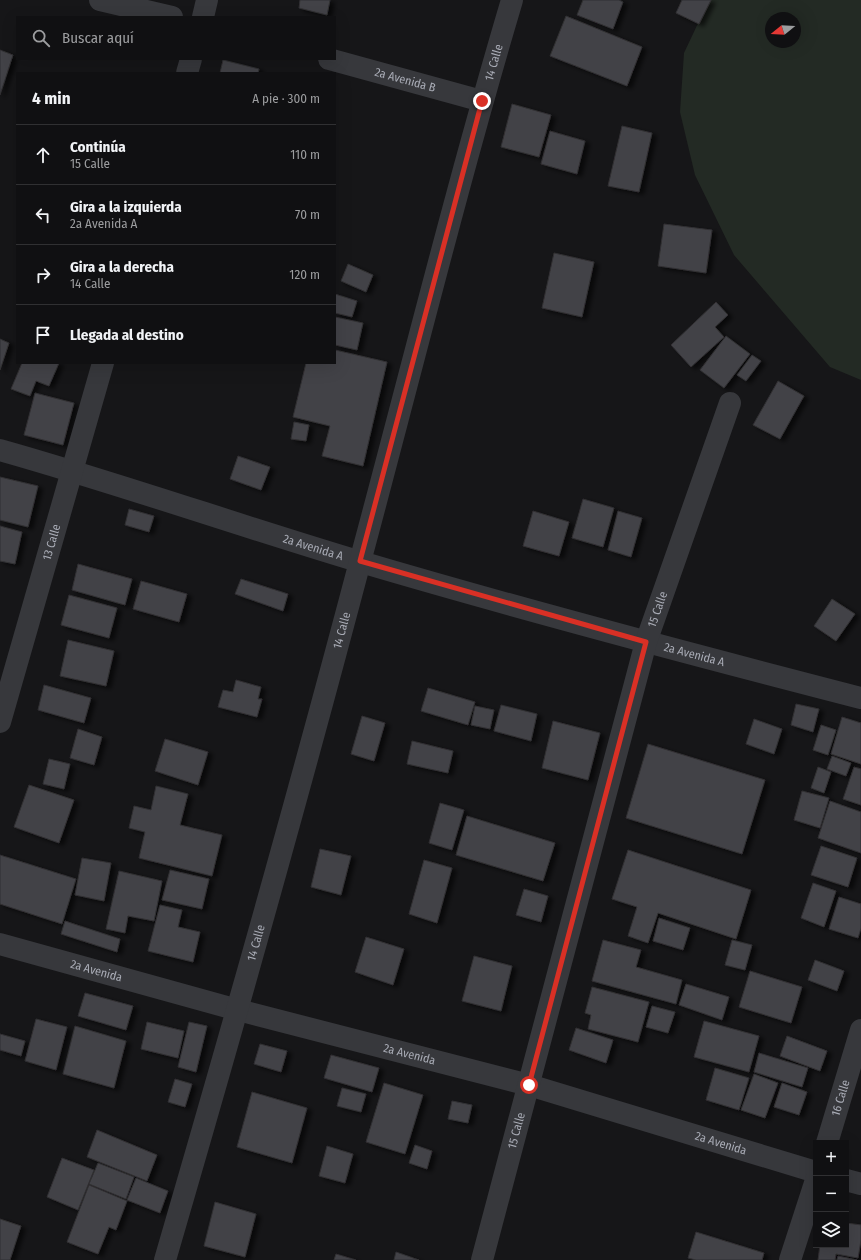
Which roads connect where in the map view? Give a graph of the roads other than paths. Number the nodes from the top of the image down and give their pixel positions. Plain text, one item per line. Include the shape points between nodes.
1 (100, 0) edge
2 (207, 0) edge
3 (512, 0) edge
4 (168, 16) edge
5 (202, 16) edge
6 (191, 60) edge
7 (333, 60) edge
8 (187, 72) edge
9 (482, 101) junction
10 (103, 364) edge
11 (730, 403) dead end
12 (0, 450) edge
13 (72, 470) junction
14 (360, 561) junction
15 (646, 642) junction
16 (861, 698) edge
17 (0, 722) edge
18 (0, 944) edge
19 (238, 1010) junction
20 (861, 1030) edge
21 (529, 1085) junction
22 (828, 1140) edge
23 (813, 1171) edge
24 (849, 1181) edge
25 (861, 1184) edge
26 (813, 1189) edge
27 (165, 1260) edge
28 (482, 1260) edge
29 (790, 1260) edge

1 - 4 street
2 - 5 street
3 - 9 street, 14 Calle
6 - 8 street
7 - 9 street, 2a Avenida B
9 - 14 street, 14 Calle
10 - 13 street, 13 Calle
11 - 15 street, 15 Calle
12 - 13 street, 2a Avenida A
13 - 14 street, 2a Avenida A
13 - 17 street, 13 Calle
14 - 15 street, 2a Avenida A
14 - 19 street, 14 Calle
15 - 16 street, 2a Avenida A
15 - 21 street, 15 Calle
18 - 19 street, 2a Avenida
19 - 21 street, 2a Avenida
19 - 27 street, 14 Calle
20 - 22 street, 16 Calle
21 - 23 street, 2a Avenida
21 - 28 street, 15 Calle
24 - 25 street
26 - 29 street

